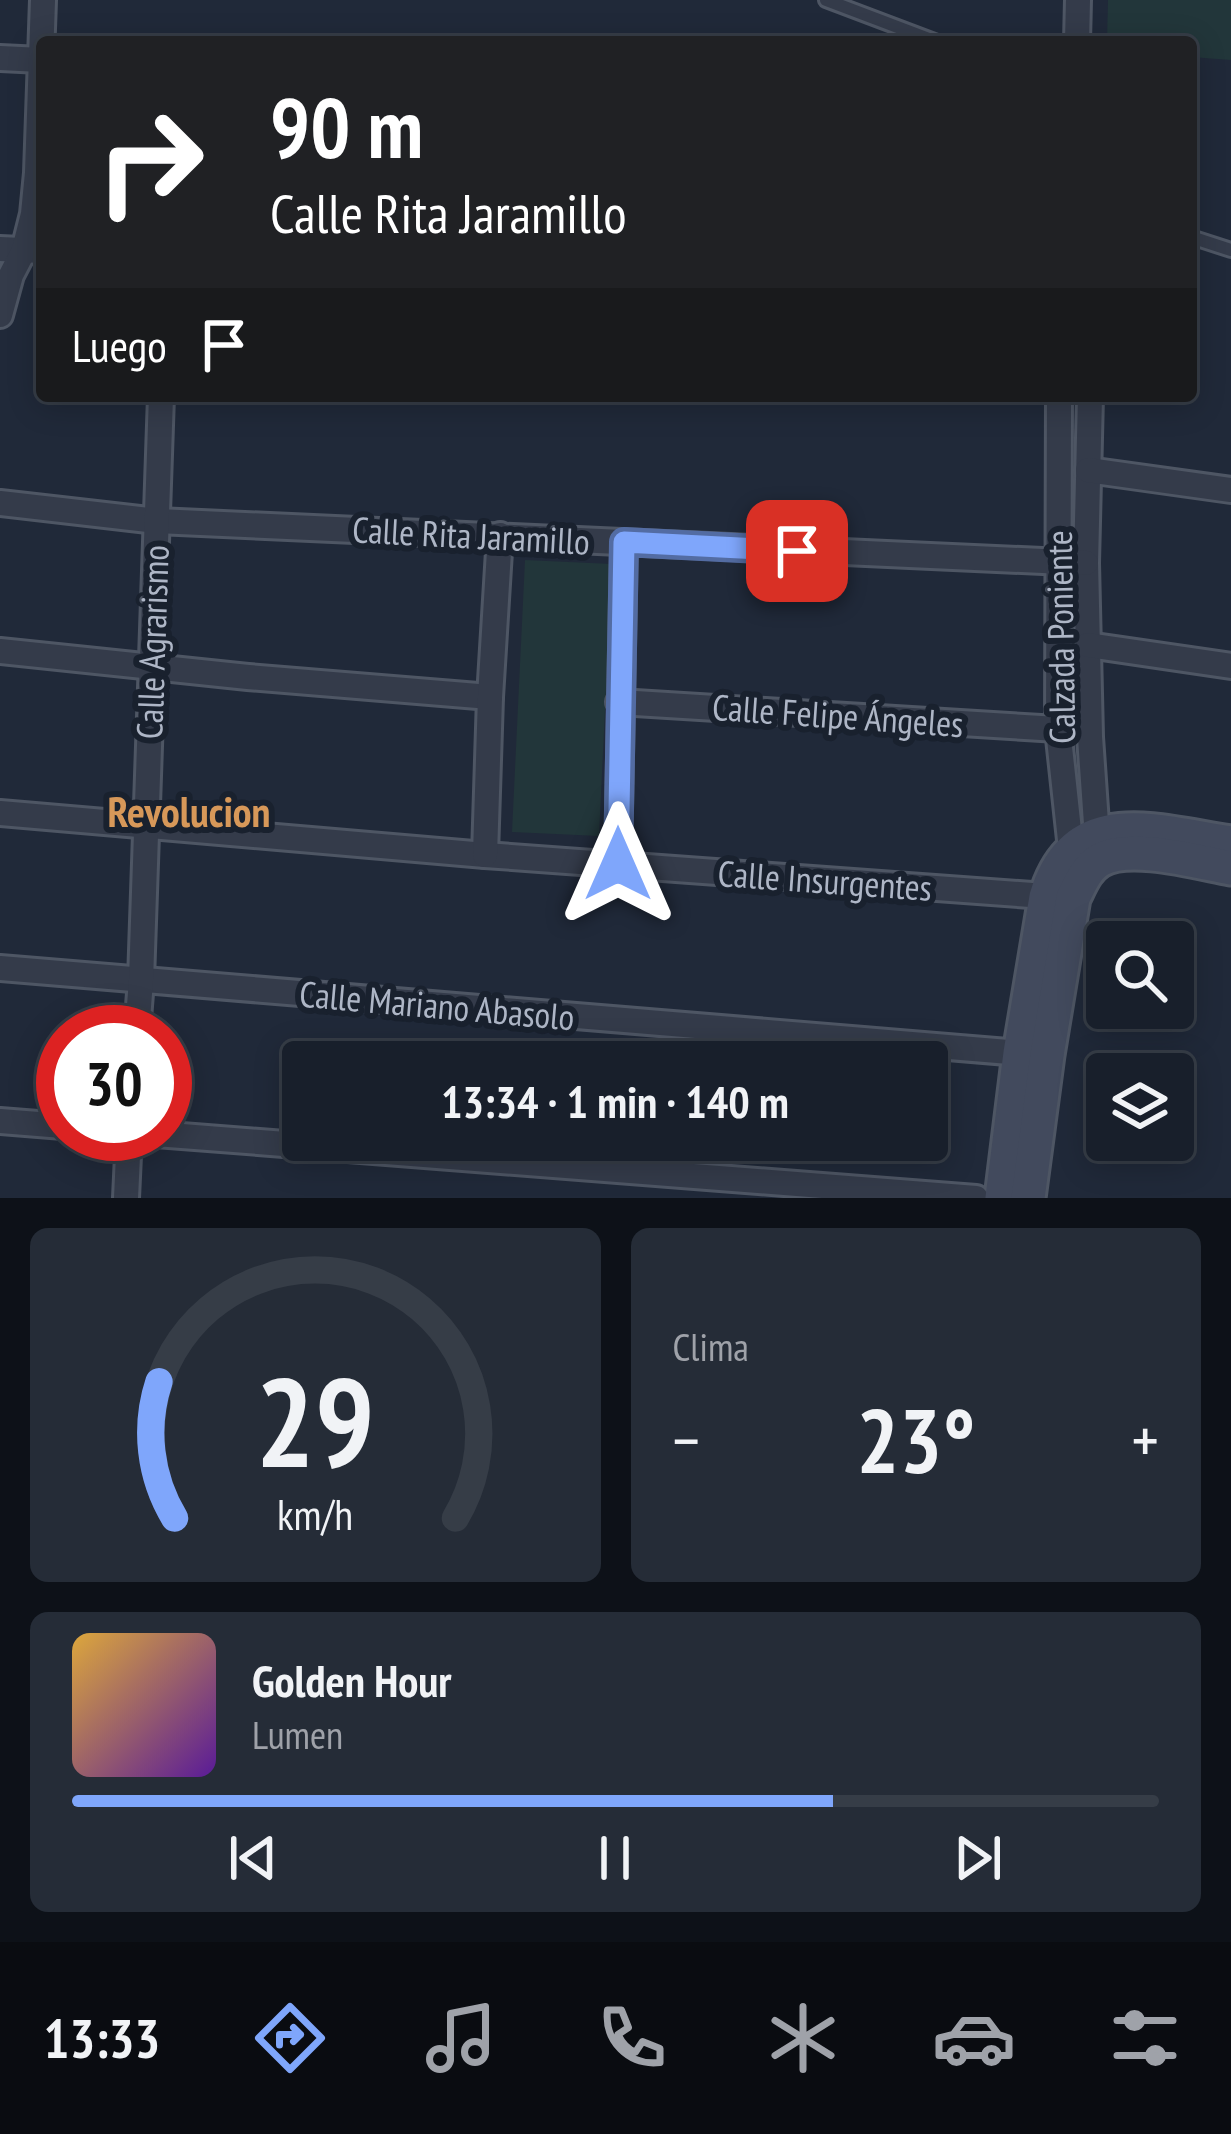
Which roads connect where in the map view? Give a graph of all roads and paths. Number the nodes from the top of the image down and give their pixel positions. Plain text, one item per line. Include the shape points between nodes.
1 (43, 0) edge
2 (826, 0) edge
3 (1078, 0) edge
4 (42, 36) edge
5 (921, 36) edge
6 (1077, 36) edge
7 (0, 58) edge
8 (36, 60) edge
9 (36, 189) edge
10 (1197, 239) edge
11 (22, 250) edge
12 (1231, 250) edge
13 (0, 315) edge
14 (161, 402) edge
15 (1059, 402) edge
16 (1090, 402) edge
17 (1088, 470) junction
18 (1231, 490) edge
19 (0, 503) edge
20 (157, 520) junction
21 (500, 536) junction
22 (624, 542) junction
23 (1086, 563) junction
24 (1058, 564) junction
25 (1088, 646) junction
26 (0, 651) edge
27 (1231, 666) edge
28 (150, 667) junction
29 (490, 697) junction
30 (619, 701) junction
31 (1058, 728) junction
32 (0, 813) edge
33 (146, 827) junction
34 (1231, 843) edge
35 (1090, 852) junction
36 (485, 855) junction
37 (618, 864) junction
38 (1231, 868) edge
39 (1059, 897) junction
40 (0, 968) edge
41 (141, 980) junction
42 (139, 1005) edge
43 (1020, 1052) junction
44 (0, 1121) edge
45 (36, 1124) edge
46 (192, 1137) edge
47 (128, 1161) edge
48 (126, 1198) edge
49 (976, 1198) edge
50 (1002, 1198) edge
51 (1028, 1198) edge

1 - 4 street
2 - 5 lane
3 - 6 street
7 - 8 street
9 - 11 street
10 - 12 lane
11 - 13 street
14 - 20 street, Calle Agrarismo
15 - 24 street, Calzada Poniente
16 - 17 street, Calzada Poniente
17 - 18 street
17 - 23 street, Calzada Poniente
19 - 20 street, Calle Rita Jaramillo
20 - 21 street, Calle Rita Jaramillo
20 - 28 street, Calle Agrarismo
21 - 22 street, Calle Rita Jaramillo
21 - 29 street
22 - 24 street, Calle Rita Jaramillo
22 - 30 street
23 - 24 street, Calle Rita Jaramillo
23 - 25 street, Calzada Poniente
24 - 31 street, Calzada Poniente
25 - 27 street
25 - 35 street, Calzada Poniente
26 - 28 street
28 - 29 street
28 - 33 street, Calle Agrarismo
29 - 36 street
30 - 31 street, Calle Felipe Ángeles
30 - 37 street
31 - 35 street, Calzada Poniente
32 - 33 street, Calle Insurgentes
33 - 36 street, Calle Insurgentes
33 - 41 street, Calle Agrarismo
34 - 35 main road via 1123,830
35 - 38 main road
35 - 39 main road via 1052,876
36 - 37 street, Calle Insurgentes
37 - 39 street, Calle Insurgentes
39 - 43 main road
39 - 51 main road
40 - 41 street, Calle Mariano Abasolo
41 - 42 street, Calle Agrarismo
41 - 43 street, Calle Mariano Abasolo
43 - 50 main road
44 - 45 street
46 - 49 street
47 - 48 street

